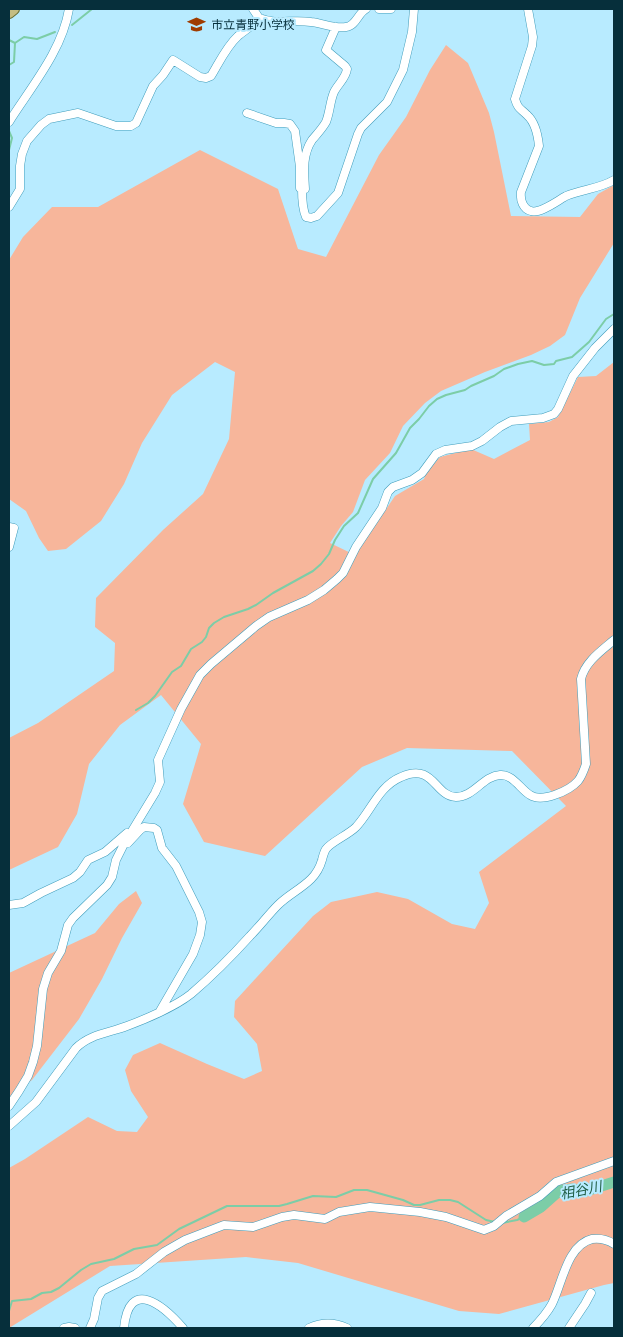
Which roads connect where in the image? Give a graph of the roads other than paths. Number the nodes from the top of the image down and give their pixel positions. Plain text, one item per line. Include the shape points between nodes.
1 (14, 9) edge
2 (69, 9) edge
3 (253, 9) edge
4 (366, 9) edge
5 (379, 9) edge
6 (391, 9) edge
7 (414, 9) edge
8 (528, 9) edge
9 (9, 13) edge
10 (260, 18) junction
11 (336, 27) junction
12 (247, 113) dead end
13 (9, 122) edge
14 (614, 180) edge
15 (302, 189) junction
16 (9, 207) edge
17 (614, 329) edge
18 (9, 527) edge
19 (9, 547) edge
20 (614, 640) edge
21 (132, 829) junction
22 (124, 844) junction
23 (9, 905) edge
24 (160, 1012) junction
25 (9, 1106) edge
26 (9, 1126) edge
27 (614, 1162) edge
28 (614, 1244) edge
29 (591, 1293) dead end
30 (64, 1328) edge
31 (75, 1328) edge
32 (90, 1328) edge
33 (124, 1328) edge
34 (183, 1328) edge
35 (310, 1328) edge
36 (346, 1328) edge
37 (533, 1328) edge
38 (569, 1328) edge

1 - 9 main road
2 - 13 street via 60,39
3 - 10 street
4 - 11 street via 347,27
5 - 6 street
7 - 15 street via 403,70 387,102 361,128 338,193 323,211 311,218 304,212
8 - 14 street via 532,46 515,99 517,106 532,120 539,146 521,192 523,204 532,212 540,211 569,195
10 - 11 street via 271,22 309,21
10 - 16 street via 237,37 211,76 200,76 173,60 153,86 136,123 131,126 116,126 78,113 49,119 41,125 24,147 20,189
11 - 15 street via 326,50 345,66 347,72 334,91 327,119 308,147 305,189
12 - 15 street via 293,127
17 - 21 street via 573,376 554,414 511,421 472,446 436,454 422,473 388,492 382,508 337,579 308,600 256,626 200,675 158,760 160,782
18 - 19 street via 14,528
20 - 24 street via 588,664 580,679 586,764 573,786 538,798 531,796 510,777 498,775 456,797 420,773 397,779 384,789 355,828 325,850 320,866 310,880 278,905 189,995
21 - 22 street
21 - 23 street via 105,852 88,860 73,878 40,892 24,903
22 - 24 street via 144,827 157,830 162,848 176,866 202,922 193,954
22 - 25 street via 107,886 68,925 61,951 48,972 43,988 33,1062
24 - 26 street via 82,1042 36,1102
27 - 32 street via 556,1182 540,1196 484,1230 446,1217 370,1207 320,1219 294,1215 253,1227 224,1225 185,1240 136,1274 102,1291
28 - 37 street via 594,1239 574,1252 553,1302
29 - 38 street
30 - 31 street
33 - 34 street via 130,1305 145,1298 163,1308
35 - 36 street via 328,1323

